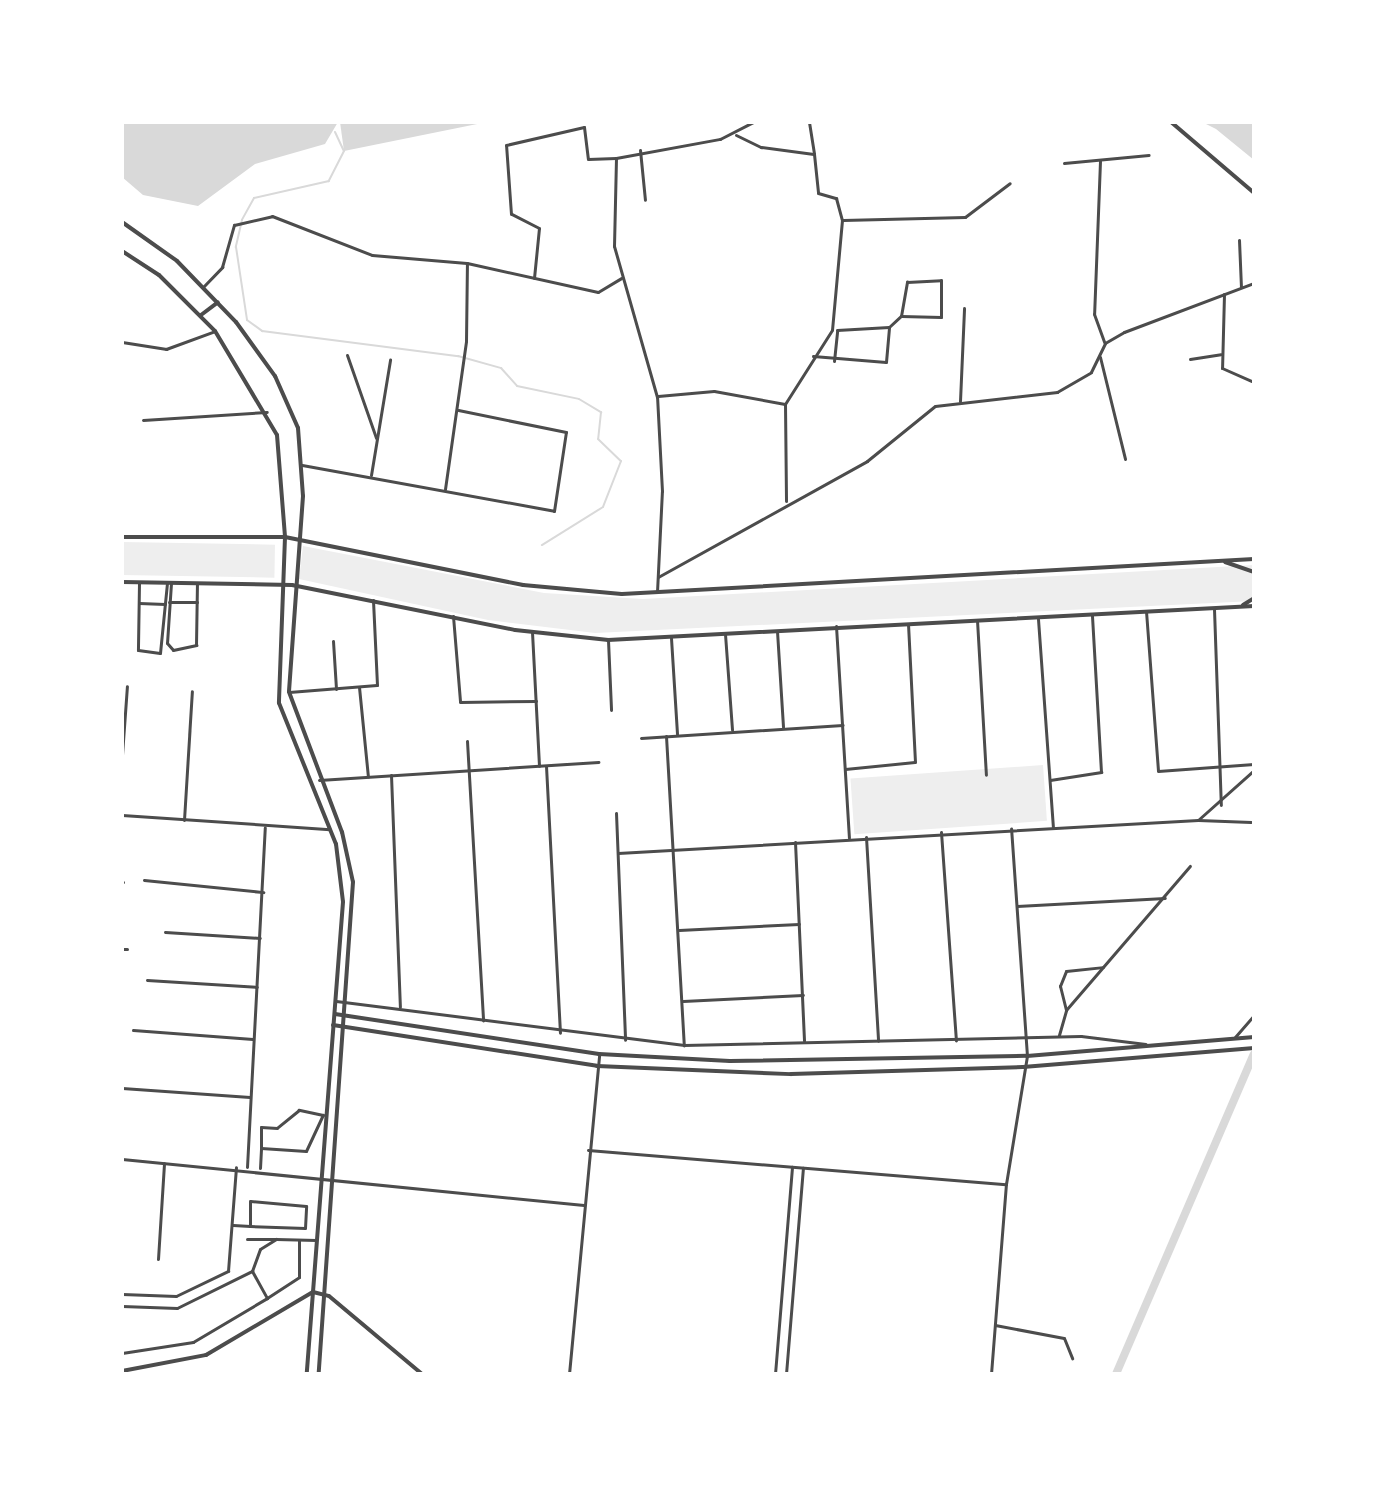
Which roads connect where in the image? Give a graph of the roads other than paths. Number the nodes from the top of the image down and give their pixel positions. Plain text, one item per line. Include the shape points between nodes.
1 (753, 122) edge
2 (809, 122) edge
3 (1171, 122) edge
4 (735, 135) junction
5 (640, 150) junction
6 (814, 154) junction
7 (1149, 155) dead end
8 (616, 158) junction
9 (1100, 161) junction
10 (1064, 163) dead end
11 (1010, 183) dead end
12 (1254, 193) edge
13 (645, 200) dead end
14 (842, 220) junction
15 (122, 222) edge
16 (1239, 240) dead end
17 (122, 251) edge
18 (467, 263) junction
19 (534, 278) junction
20 (621, 278) junction
21 (1254, 283) edge
22 (203, 287) junction
23 (1241, 287) junction
24 (1224, 294) junction
25 (218, 302) junction
26 (964, 308) dead end
27 (200, 315) junction
28 (901, 316) junction
29 (889, 327) junction
30 (215, 331) junction
31 (122, 342) edge
32 (1105, 343) junction
33 (1221, 354) junction
34 (347, 355) dead end
35 (813, 356) junction
36 (1100, 357) junction
37 (1190, 359) dead end
38 (390, 360) dead end
39 (834, 361) junction
40 (1254, 382) edge
41 (657, 397) junction
42 (960, 401) junction
43 (785, 404) junction
44 (458, 410) junction
45 (267, 412) junction
46 (143, 420) dead end
47 (377, 440) junction
48 (1125, 459) dead end
49 (302, 465) junction
50 (371, 475) junction
51 (445, 489) junction
52 (786, 501) junction
53 (122, 537) edge
54 (285, 537) junction
55 (296, 539) junction
56 (1254, 559) edge
57 (1223, 561) junction
58 (1254, 572) edge
59 (658, 577) junction
60 (122, 582) edge
61 (139, 582) junction
62 (169, 583) junction
63 (197, 583) junction
64 (283, 584) junction
65 (292, 585) junction
66 (657, 592) junction
67 (1254, 598) edge
68 (373, 600) junction
69 (197, 602) junction
70 (139, 603) junction
71 (167, 603) junction
72 (1254, 606) edge
73 (1240, 607) junction
74 (1214, 609) junction
75 (1146, 611) junction
76 (1092, 615) junction
77 (453, 616) junction
78 (1038, 617) junction
79 (977, 620) junction
80 (908, 624) junction
81 (836, 626) junction
82 (777, 631) junction
83 (532, 632) junction
84 (725, 634) junction
85 (671, 638) junction
86 (608, 640) junction
87 (333, 641) dead end
88 (127, 686) dead end
89 (359, 687) junction
90 (336, 689) junction
91 (192, 691) dead end
92 (289, 692) junction
93 (536, 701) junction
94 (611, 710) dead end
95 (843, 725) junction
96 (783, 729) junction
97 (732, 731) junction
98 (677, 735) junction
99 (666, 736) junction
100 (641, 738) dead end
101 (467, 741) dead end
102 (122, 755) edge
103 (598, 762) dead end
104 (1254, 764) edge
105 (539, 766) junction
106 (546, 766) junction
107 (1219, 768) junction
108 (845, 769) junction
109 (1254, 770) edge
110 (468, 771) junction
111 (391, 775) junction
112 (986, 775) dead end
113 (368, 777) junction
114 (319, 780) junction
115 (1050, 780) junction
116 (1221, 805) junction
117 (616, 813) dead end
118 (122, 815) edge
119 (184, 820) junction
120 (1198, 820) junction
121 (1251, 822) dead end
122 (265, 827) junction
123 (1053, 827) junction
124 (330, 829) junction
125 (1011, 829) junction
126 (941, 832) junction
127 (866, 837) junction
128 (849, 838) junction
129 (795, 842) junction
130 (675, 850) junction
131 (618, 853) junction
132 (1190, 866) dead end
133 (144, 880) dead end
134 (263, 892) junction
135 (1165, 898) junction
136 (1017, 906) junction
137 (799, 924) junction
138 (679, 930) junction
139 (165, 932) dead end
140 (260, 938) junction
141 (1103, 967) junction
142 (147, 980) dead end
143 (257, 987) junction
144 (803, 995) junction
145 (336, 1001) junction
146 (682, 1001) junction
147 (348, 1002) junction
148 (400, 1009) junction
149 (1066, 1010) junction
150 (335, 1014) junction
151 (347, 1015) junction
152 (1254, 1015) edge
153 (483, 1022) junction
154 (333, 1025) junction
155 (346, 1026) junction
156 (133, 1030) dead end
157 (560, 1033) junction
158 (1058, 1036) junction
159 (1024, 1037) junction
160 (1237, 1037) junction
161 (1254, 1037) edge
162 (253, 1039) junction
163 (625, 1040) junction
164 (956, 1040) junction
165 (804, 1041) junction
166 (878, 1041) junction
167 (1146, 1044) junction
168 (684, 1045) junction
169 (1254, 1048) edge
170 (599, 1054) junction
171 (1027, 1056) junction
172 (597, 1066) junction
173 (1023, 1067) junction
174 (122, 1088) edge
175 (250, 1097) junction
176 (261, 1148) junction
177 (588, 1150) junction
178 (122, 1159) edge
179 (164, 1163) junction
180 (236, 1167) junction
181 (247, 1167) junction
182 (792, 1167) junction
183 (260, 1168) junction
184 (803, 1168) junction
185 (323, 1176) junction
186 (334, 1177) junction
187 (1006, 1184) junction
188 (584, 1205) junction
189 (306, 1209) junction
190 (319, 1210) junction
191 (305, 1223) junction
192 (318, 1224) junction
193 (233, 1225) junction
194 (250, 1226) junction
195 (247, 1239) dead end
196 (276, 1239) junction
197 (299, 1240) junction
198 (316, 1240) junction
199 (158, 1259) dead end
200 (252, 1271) junction
201 (313, 1292) junction
202 (323, 1293) junction
203 (122, 1294) edge
204 (267, 1298) junction
205 (122, 1306) edge
206 (995, 1325) junction
207 (122, 1353) edge
208 (1072, 1358) dead end
209 (122, 1371) edge
210 (307, 1374) edge
211 (319, 1374) edge
212 (422, 1374) edge
213 (569, 1374) edge
214 (775, 1374) edge
215 (786, 1374) edge
216 (991, 1374) edge

1 - 4 street
2 - 6 street
3 - 12 street
4 - 5 street
4 - 6 street via 761,147
5 - 8 street
5 - 13 street
6 - 14 street via 818,193 836,198
7 - 9 street
8 - 19 street via 588,159 584,127 506,145 513,218 539,228
8 - 20 street via 614,246
9 - 10 street
9 - 32 street via 1094,314
11 - 14 street via 965,217
14 - 35 street via 832,330
15 - 22 street
16 - 23 street
17 - 27 street
18 - 19 street
18 - 22 street via 372,255 276,216 236,223 222,267
18 - 44 street
19 - 20 street via 598,292
20 - 41 street
21 - 23 street
22 - 25 street
23 - 24 street
24 - 32 street
24 - 33 street
25 - 27 street
25 - 49 street via 287,399
26 - 42 street
27 - 30 street
28 - 28 street via 941,317 941,280 907,282
28 - 29 street
29 - 39 street via 837,330
29 - 39 street via 888,361
30 - 31 street via 166,349
30 - 45 street
32 - 36 street
33 - 37 street
33 - 40 street via 1224,371
34 - 47 street
35 - 39 street
35 - 43 street
36 - 42 street via 1057,392
36 - 48 street
38 - 47 street
41 - 43 street via 714,391
41 - 59 street
42 - 52 street via 935,406 867,461
43 - 52 street
44 - 51 street
44 - 51 street via 569,437 553,512
45 - 46 street
45 - 54 street via 277,435
47 - 50 street
49 - 50 street
49 - 55 street
50 - 51 street
52 - 59 street
53 - 54 street
54 - 55 street
54 - 64 street
55 - 65 street
55 - 66 street via 548,588
56 - 57 street
57 - 58 street
57 - 66 street
59 - 66 street
60 - 61 street
61 - 62 street
61 - 70 street
62 - 63 street
62 - 71 street
63 - 64 street
63 - 69 street
64 - 65 street
64 - 124 street via 281,713
65 - 68 street
65 - 92 street
67 - 73 street
68 - 77 street
68 - 89 street via 377,685
69 - 71 street
69 - 71 street via 194,649 173,650 167,643
70 - 71 street
70 - 71 street via 141,652 160,653
72 - 73 street
73 - 74 street
74 - 75 street
74 - 107 street
75 - 76 street
75 - 107 street via 1158,771
76 - 78 street
76 - 115 street via 1101,772
77 - 83 street
77 - 93 street via 460,702
78 - 79 street
78 - 115 street
79 - 80 street
79 - 112 street
80 - 81 street
80 - 108 street via 915,762
81 - 82 street
81 - 95 street
82 - 84 street
82 - 96 street
83 - 86 street
83 - 93 street
84 - 85 street
84 - 97 street
85 - 86 street
85 - 98 street
86 - 94 street
87 - 90 street
88 - 102 street
89 - 90 street
89 - 113 street
90 - 92 street
91 - 119 street
92 - 114 street
93 - 105 street
95 - 96 street
95 - 108 street
96 - 97 street
97 - 98 street
98 - 99 street
99 - 100 street
99 - 130 street
101 - 110 street
103 - 106 street
104 - 107 street
105 - 106 street
105 - 110 street
106 - 157 street
107 - 116 street
108 - 128 street
109 - 116 street
110 - 111 street
110 - 153 street
111 - 113 street
111 - 148 street
113 - 114 street
114 - 147 street via 351,872
115 - 123 street
116 - 120 street
117 - 131 street
118 - 119 street
119 - 122 street
120 - 121 street
120 - 123 street
122 - 124 street
122 - 134 street
123 - 125 street
124 - 145 street via 343,902
125 - 126 street
125 - 136 street
126 - 127 street
126 - 164 street
127 - 128 street
127 - 166 street
128 - 129 street
129 - 130 street
129 - 137 street
130 - 131 street
130 - 138 street
131 - 163 street
132 - 135 street
133 - 134 street
134 - 140 street
135 - 136 street
135 - 141 street
136 - 159 street
137 - 138 street
137 - 144 street
138 - 146 street
139 - 140 street
140 - 143 street
141 - 149 street
141 - 149 street via 1066,971 1060,986
142 - 143 street
143 - 162 street
144 - 146 street
144 - 165 street
145 - 147 street
145 - 150 street
146 - 168 street
147 - 148 street
147 - 151 street
148 - 153 street
149 - 158 street
150 - 151 street
150 - 154 street
151 - 155 street
151 - 170 street
152 - 160 street
153 - 157 street
154 - 155 street
154 - 185 street
155 - 172 street
155 - 186 street
156 - 162 street
157 - 163 street
158 - 159 street
158 - 167 street
159 - 164 street
159 - 171 street
160 - 161 street
160 - 167 street
162 - 175 street
163 - 168 street
164 - 166 street
165 - 166 street
165 - 168 street
167 - 171 street
169 - 173 street
170 - 171 street via 730,1061
170 - 172 street
171 - 173 street
172 - 173 street via 791,1074
172 - 177 street
173 - 187 street
174 - 175 street
175 - 181 street
176 - 176 street via 306,1151 323,1115 299,1110 277,1128 261,1127
176 - 183 street
177 - 182 street
177 - 188 street
178 - 179 street
179 - 180 street
179 - 199 street
180 - 181 street
180 - 193 street
181 - 183 street
182 - 184 street
182 - 214 street
183 - 185 street
184 - 187 street
184 - 215 street
185 - 186 street
185 - 190 street
186 - 188 street
186 - 202 street
187 - 206 street
188 - 213 street
189 - 190 street
189 - 191 street
189 - 194 street via 250,1201
190 - 192 street
191 - 192 street
191 - 194 street
192 - 198 street
193 - 194 street
193 - 203 street via 228,1271 176,1296
195 - 196 street
196 - 197 street
196 - 200 street via 260,1249
197 - 198 street
197 - 204 street via 299,1277
198 - 201 street
200 - 204 street
200 - 205 street via 177,1308
201 - 202 street
201 - 209 street via 206,1355
201 - 210 street
202 - 211 street
202 - 212 street
204 - 207 street via 193,1342
206 - 208 street via 1064,1338
206 - 216 street

